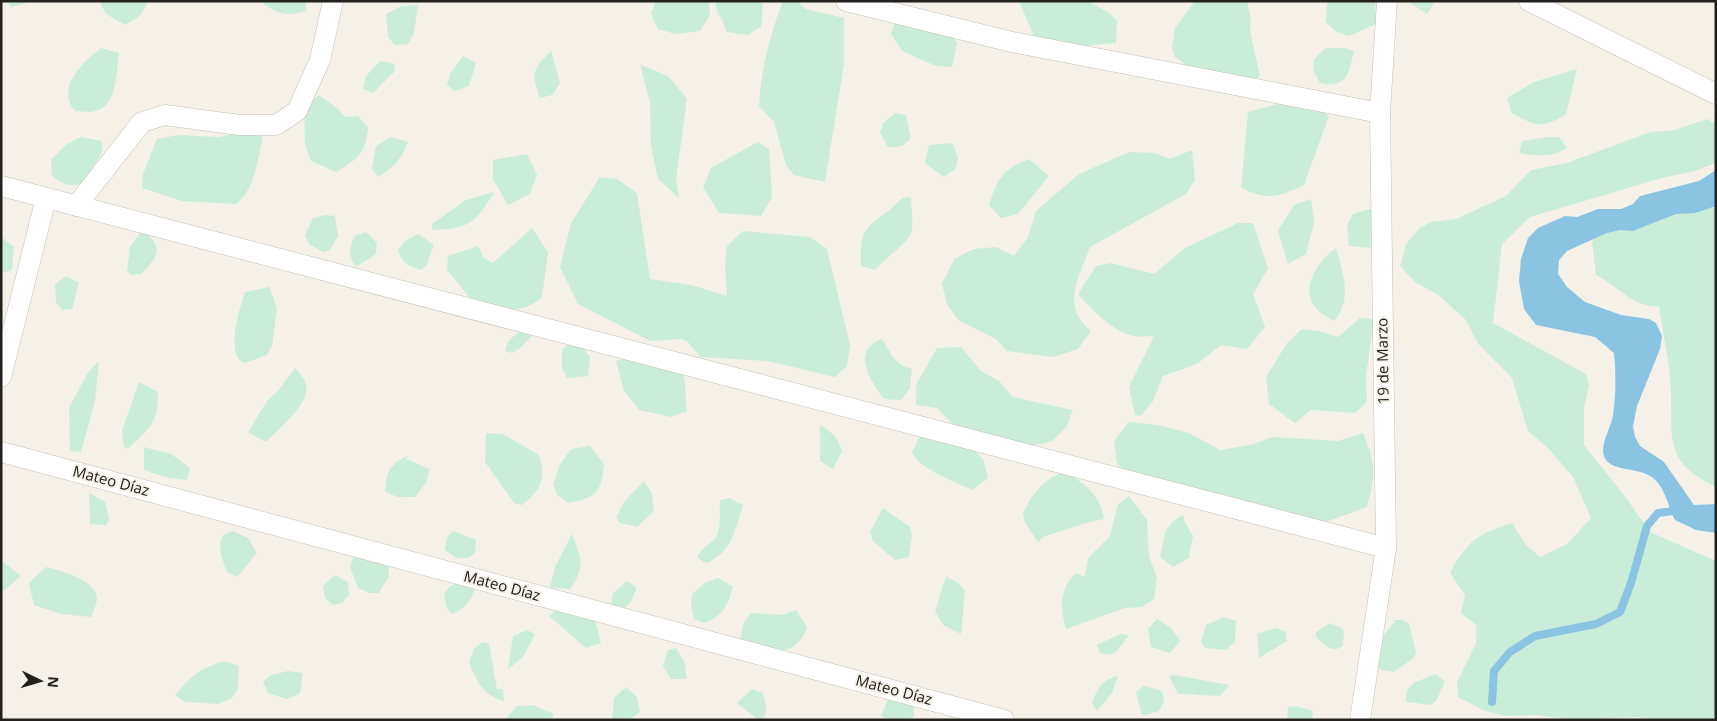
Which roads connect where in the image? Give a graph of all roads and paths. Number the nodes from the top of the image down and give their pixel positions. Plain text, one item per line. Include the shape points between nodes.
1 (333, 1) edge
2 (846, 1) edge
3 (1387, 1) edge
4 (1529, 1) edge
5 (1716, 94) edge
6 (1380, 114) junction
7 (1, 186) edge
8 (46, 198) junction
9 (76, 206) junction
10 (1, 377) edge
11 (1, 452) edge
12 (1386, 548) junction
13 (1004, 720) edge
14 (1360, 720) edge

1 - 9 street via 320,60 297,111 276,125 239,125 165,115 142,122
2 - 6 street via 1012,42
3 - 6 street, 19 de Marzo
4 - 5 street
6 - 12 street, 19 de Marzo
7 - 8 street
8 - 9 street
8 - 10 street
9 - 12 street
11 - 13 street, Mateo Díaz
12 - 14 street, 19 de Marzo

